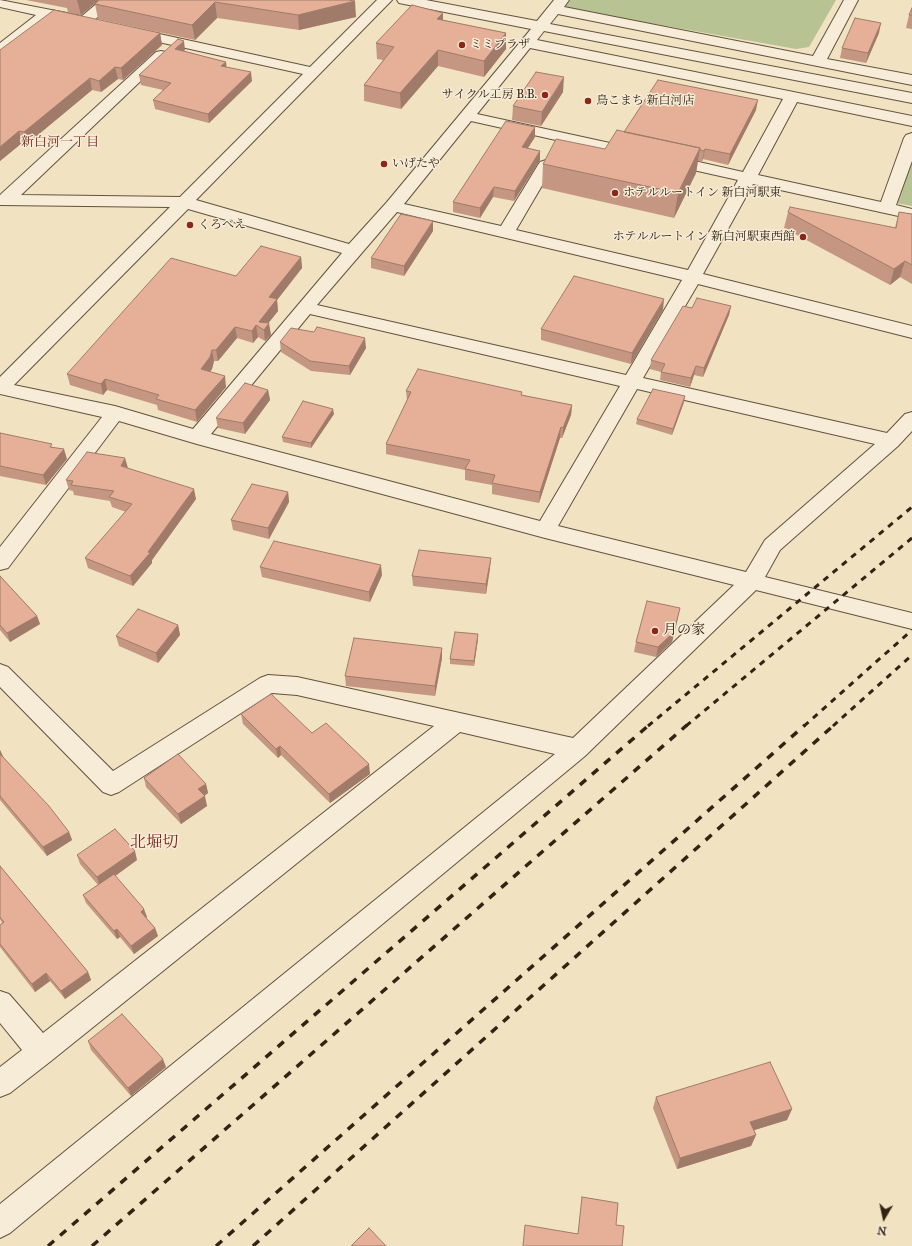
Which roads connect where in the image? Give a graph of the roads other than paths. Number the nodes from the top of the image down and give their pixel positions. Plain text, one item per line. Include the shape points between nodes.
1 (109, 0) edge
2 (385, 0) edge
3 (404, 0) edge
4 (851, 0) edge
5 (0, 3) edge
6 (559, 4) edge
7 (47, 12) junction
8 (85, 21) junction
9 (100, 25) edge
10 (543, 25) junction
11 (115, 28) edge
12 (176, 42) junction
13 (528, 43) junction
14 (0, 50) edge
15 (818, 61) junction
16 (312, 72) junction
17 (912, 80) edge
18 (793, 96) junction
19 (912, 98) edge
20 (467, 116) junction
21 (912, 121) edge
22 (912, 138) edge
23 (546, 165) edge
24 (747, 178) junction
25 (3, 200) edge
26 (183, 202) junction
27 (393, 206) junction
28 (887, 208) junction
29 (912, 214) edge
30 (506, 233) junction
31 (352, 251) junction
32 (693, 277) junction
33 (306, 308) junction
34 (912, 332) edge
35 (631, 382) junction
36 (0, 388) edge
37 (115, 413) junction
38 (912, 419) edge
39 (197, 437) junction
40 (891, 440) junction
41 (545, 530) junction
42 (0, 562) edge
43 (752, 581) junction
44 (912, 621) edge
45 (0, 673) edge
46 (457, 721) junction
47 (577, 749) junction
48 (0, 1003) edge
49 (41, 1052) junction
50 (0, 1084) edge
51 (0, 1223) edge

1 - 8 street
2 - 16 street
3 - 10 street
4 - 15 street
5 - 7 street
6 - 10 street
6 - 15 street
7 - 8 street
7 - 14 street
8 - 9 street
10 - 13 street
10 - 19 street
11 - 12 street
12 - 16 street
12 - 25 street
13 - 18 street
13 - 20 street
15 - 17 street
16 - 26 street
18 - 21 street
18 - 24 street
20 - 24 street
20 - 27 street
22 - 28 street
23 - 30 street
24 - 28 street
24 - 32 street
25 - 26 street
26 - 31 street
26 - 36 street
27 - 30 street
27 - 31 street
28 - 29 street
30 - 32 street
31 - 33 street
32 - 34 street
32 - 35 street
33 - 35 street
33 - 39 street
35 - 40 street
35 - 41 street
36 - 37 street
37 - 39 street
37 - 42 street
38 - 40 street
39 - 41 street
40 - 43 street via 772,544
41 - 43 street
43 - 44 street
43 - 47 street
45 - 46 street via 111,785 268,684 297,686
46 - 47 street
46 - 49 street
47 - 51 street
48 - 49 street
49 - 50 street

